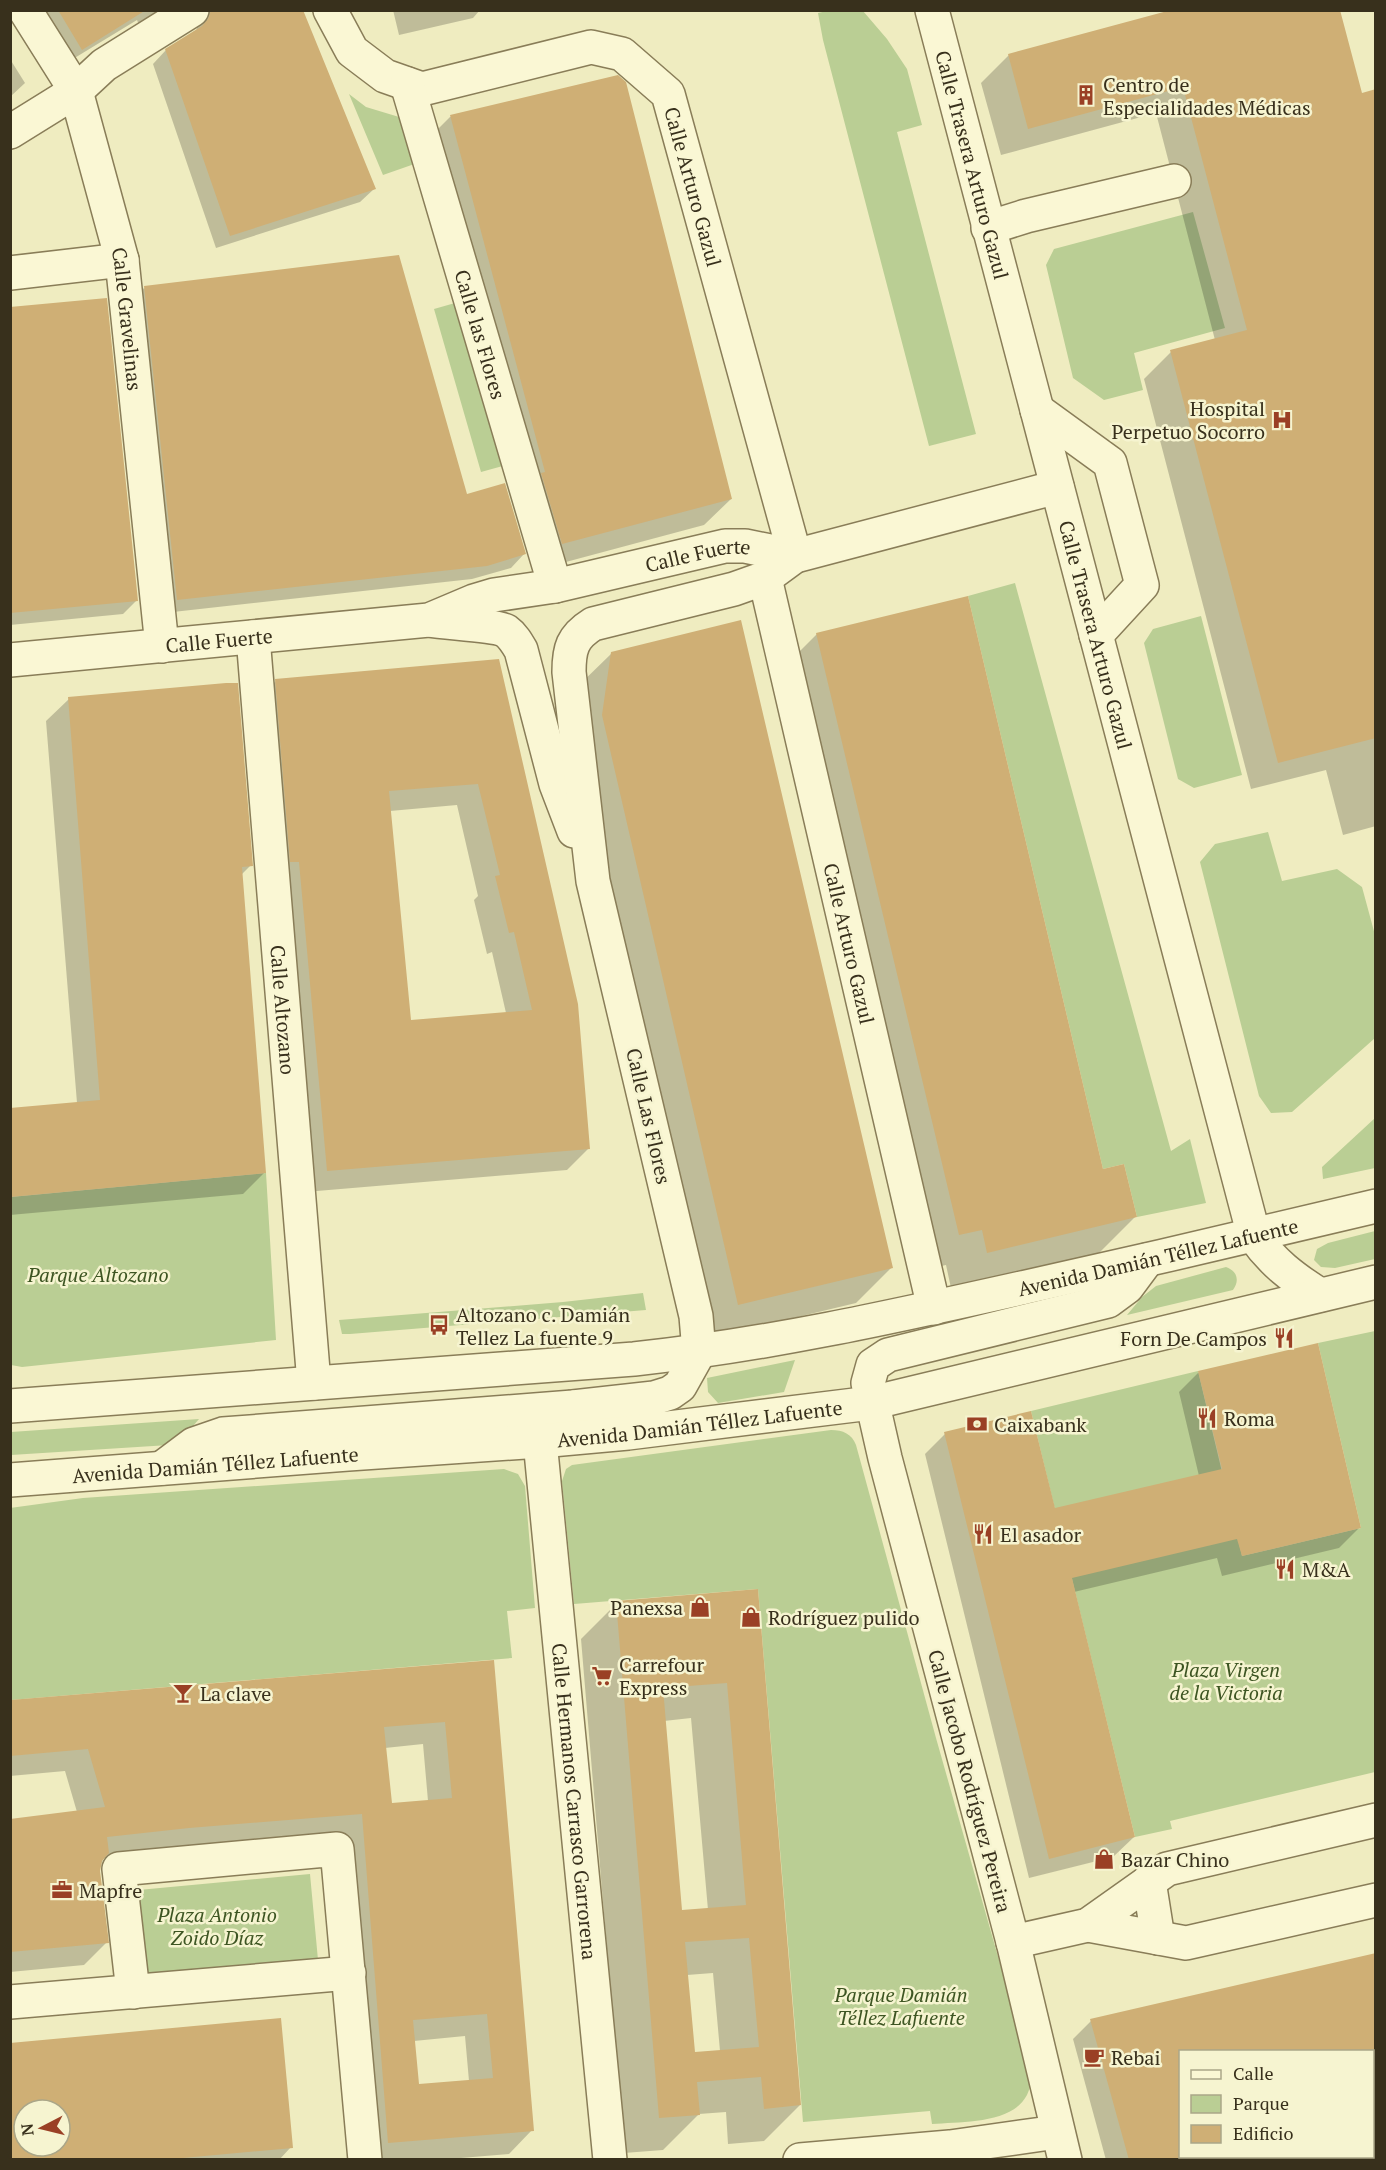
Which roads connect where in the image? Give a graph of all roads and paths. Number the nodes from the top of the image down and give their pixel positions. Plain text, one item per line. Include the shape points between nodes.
1 (25, 10) edge
2 (192, 10) edge
3 (330, 10) edge
4 (932, 17) edge
5 (407, 84) junction
6 (76, 91) junction
7 (10, 132) edge
8 (1174, 181) dead end
9 (988, 228) junction
10 (122, 260) junction
11 (10, 273) edge
12 (1037, 410) junction
13 (1057, 487) junction
14 (795, 556) junction
15 (765, 578) junction
16 (555, 586) junction
17 (429, 620) junction
18 (593, 624) joint
19 (1096, 635) junction
20 (253, 637) junction
21 (515, 639) joint
22 (162, 646) junction
23 (10, 660) edge
24 (593, 881) junction
25 (1376, 1206) edge
26 (1254, 1236) junction
27 (1147, 1260) junction
28 (1376, 1282) edge
29 (1320, 1295) junction
30 (934, 1308) junction
31 (699, 1352) junction
32 (314, 1383) junction
33 (871, 1402) junction
34 (10, 1406) edge
35 (573, 1407) junction
36 (540, 1441) junction
37 (162, 1468) junction
38 (10, 1480) edge
39 (1376, 1820) edge
40 (1149, 1881) junction
41 (1376, 1900) edge
42 (1088, 1925) junction
43 (1158, 1938) junction
44 (1013, 1942) junction
45 (349, 1973) junction
46 (134, 1992) junction
47 (10, 2002) edge
48 (1056, 2150) edge
49 (365, 2160) edge
50 (610, 2160) edge
51 (800, 2160) edge

1 - 6 street, Calle Gravelinas
2 - 6 street via 104,65
3 - 5 street, Calle Arturo Gazul via 352,51 385,76
4 - 9 street, Calle Trasera Arturo Gazul
5 - 14 street, Calle Arturo Gazul via 422,89 591,47 622,54 668,94
5 - 16 street, Calle las Flores
6 - 7 street
6 - 10 street, Calle Gravelinas
8 - 9 street
9 - 12 street, Calle Trasera Arturo Gazul
10 - 11 street
10 - 22 street, Calle Gravelinas
12 - 13 street, Calle Trasera Arturo Gazul
12 - 19 street via 1110,463 1142,585
13 - 14 street, Calle Fuerte
13 - 19 street, Calle Trasera Arturo Gazul
14 - 15 street, Calle Fuerte
14 - 16 street, Calle Fuerte via 725,546
15 - 18 street, Calle Fuerte via 734,590
15 - 30 street, Calle Arturo Gazul
16 - 17 street, Calle Fuerte via 474,601
17 - 20 street, Calle Fuerte
17 - 21 street, Calle Fuerte via 494,627
18 - 24 street, Calle Las Flores via 580,632 572,644 569,672
19 - 26 street, Calle Trasera Arturo Gazul
20 - 22 street, Calle Fuerte
20 - 32 street, Calle Altozano
21 - 24 street, Calle Las Flores via 556,783
22 - 23 street, Calle Fuerte
24 - 31 street, Calle Las Flores via 696,1316
25 - 26 street, Avenida Damián Téllez Lafuente
26 - 27 street, Avenida Damián Téllez Lafuente
26 - 29 street via 1283,1271
27 - 30 street, Avenida Damián Téllez Lafuente
27 - 33 street, Calle Jacobo Rodríguez Pereira via 1126,1287 1101,1304 888,1354 873,1365 868,1383
28 - 29 street, Avenida Damián Téllez Lafuente
29 - 33 street, Avenida Damián Téllez Lafuente
30 - 31 street, Avenida Damián Téllez Lafuente
31 - 32 street, Avenida Damián Téllez Lafuente
31 - 35 street via 680,1386 670,1393
32 - 34 street, Avenida Damián Téllez Lafuente
33 - 36 street, Avenida Damián Téllez Lafuente
33 - 44 street, Calle Jacobo Rodríguez Pereira
35 - 36 street via 553,1422
35 - 37 street via 223,1434 194,1444
36 - 37 street, Avenida Damián Téllez Lafuente
36 - 50 street, Calle Hermanos Carrasco Garrorena
37 - 38 street, Avenida Damián Téllez Lafuente
39 - 40 street via 1167,1869
40 - 42 street
40 - 43 street
41 - 43 street via 1186,1943
42 - 43 street
42 - 44 street
44 - 48 street, Calle Jacobo Rodríguez Pereira
45 - 46 street
45 - 46 street via 337,1850 119,1869
45 - 49 street
46 - 47 street
48 - 51 street via 950,2147

